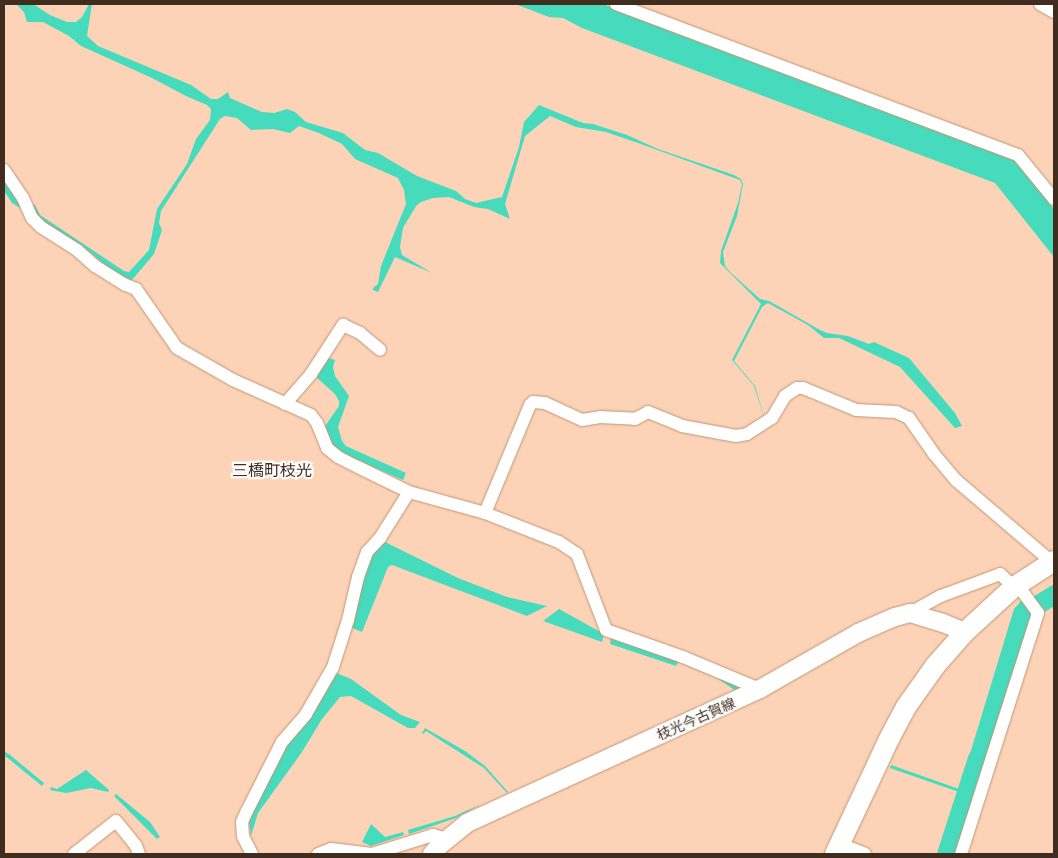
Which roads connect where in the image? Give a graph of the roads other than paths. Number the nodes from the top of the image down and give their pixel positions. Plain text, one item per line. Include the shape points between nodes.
1 (616, 4) edge
2 (1040, 4) edge
3 (1054, 12) edge
4 (4, 170) edge
5 (1054, 199) edge
6 (380, 350) dead end
7 (285, 404) junction
8 (409, 492) junction
9 (485, 513) junction
10 (1053, 562) edge
11 (1018, 589) junction
12 (910, 613) junction
13 (966, 632) junction
14 (760, 689) junction
15 (447, 839) junction
16 (837, 850) edge
17 (74, 854) edge
18 (139, 854) edge
19 (252, 854) edge
20 (318, 854) edge
21 (432, 854) edge
22 (863, 854) edge
23 (961, 854) edge

1 - 5 street via 1018,155
2 - 3 street
4 - 7 street via 32,218 95,266 136,289 177,348 233,380
6 - 7 street via 360,333 343,325 311,374
7 - 8 street via 311,415 327,448 338,457
8 - 9 street
8 - 19 street via 380,538 367,552 333,667 306,714 282,742 242,822 243,836
9 - 10 street via 533,402 544,403 582,420 600,417 635,420 648,412 682,426 736,436 747,434 772,418 785,396 803,388 856,410 896,412 909,418 957,480
9 - 14 street via 559,542 577,554 606,630
10 - 11 highway
11 - 12 street via 1000,574 941,596
11 - 13 highway
11 - 23 street via 1038,613
12 - 13 main road
12 - 14 main road, 枝光今古賀線 via 858,633
13 - 16 highway via 935,666 906,707
14 - 15 main road, 枝光今古賀線 via 467,823
15 - 20 street via 433,834 372,854 331,849
15 - 21 main road, 枝光今古賀線
16 - 22 street
17 - 18 street via 116,821

